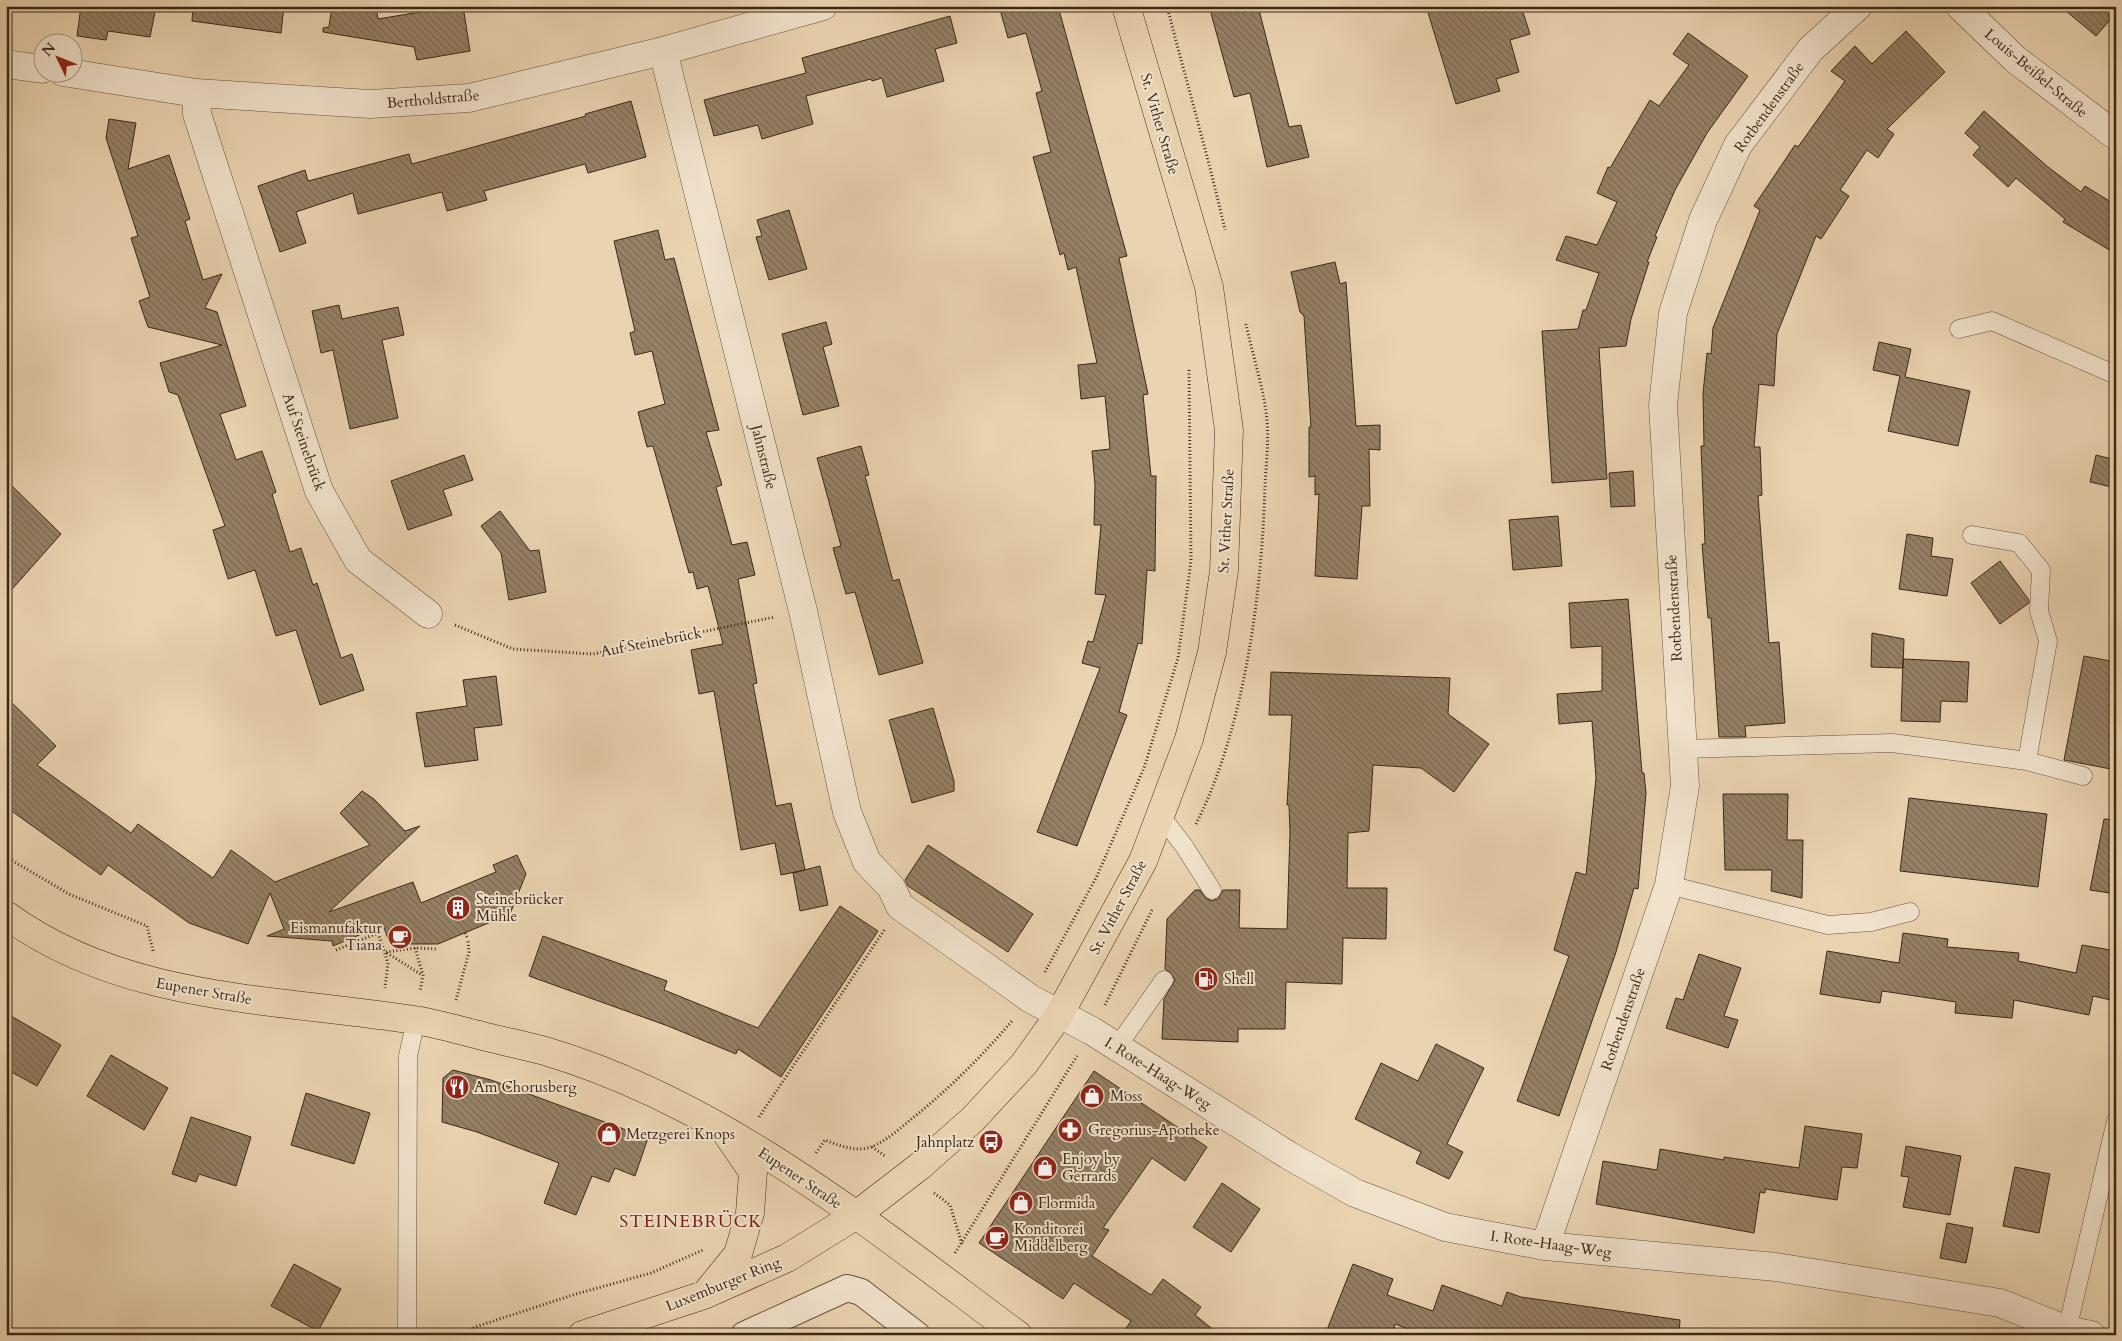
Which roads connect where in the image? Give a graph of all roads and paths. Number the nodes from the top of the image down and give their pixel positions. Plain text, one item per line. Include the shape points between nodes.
1 (824, 6) edge
2 (1126, 6) edge
3 (1167, 6) edge
4 (1858, 6) edge
5 (1960, 6) edge
6 (663, 51) junction
7 (6, 64) edge
8 (32, 68) edge
9 (82, 75) edge
10 (196, 93) junction
11 (2116, 136) edge
12 (1227, 240) dead end
13 (1244, 316) dead end
14 (1959, 329) dead end
15 (1189, 367) dead end
16 (2116, 375) edge
17 (1972, 535) dead end
18 (428, 614) joint
19 (746, 623) dead end
20 (1682, 749) junction
21 (2027, 761) junction
22 (2083, 776) dead end
23 (1160, 815) junction
24 (1184, 846) junction
25 (6, 858) edge
26 (1669, 885) junction
27 (1212, 890) dead end
28 (900, 906) junction
29 (1154, 908) dead end
30 (1910, 912) dead end
31 (6, 915) edge
32 (465, 933) dead end
33 (415, 948) junction
34 (437, 949) dead end
35 (336, 950) dead end
36 (386, 952) junction
37 (388, 963) dead end
38 (464, 971) dead end
39 (1164, 980) dead end
40 (162, 985) junction
41 (1031, 999) junction
42 (1059, 1015) junction
43 (416, 1020) junction
44 (1092, 1031) junction
45 (1117, 1047) junction
46 (2116, 1121) edge
47 (734, 1135) junction
48 (825, 1140) dead end
49 (950, 1205) dead end
50 (854, 1216) junction
51 (1545, 1246) junction
52 (704, 1249) dead end
53 (704, 1295) junction
54 (2079, 1332) edge
55 (407, 1335) edge
56 (461, 1335) edge
57 (582, 1335) edge
58 (744, 1335) edge
59 (917, 1335) edge
60 (1018, 1335) edge

1 - 6 street, Bertholdstraße
2 - 23 main road, St. Vither Straße via 1209,287 1229,430 1224,571 1212,652 1189,739
3 - 12 path
4 - 20 street, Rotbendenstraße via 1810,50 1738,145 1703,220 1674,312 1663,405
5 - 11 street, Louis-Beißel-Straße via 2015,59
6 - 10 street, Bertholdstraße via 468,98 370,104
6 - 28 street, Jahnstraße via 803,611 846,812 867,862 891,887
7 - 8 street
9 - 10 street, Bertholdstraße
10 - 18 street, Auf Steinebrück via 198,114 319,491 358,560
13 - 24 path via 1267,420 1264,545 1254,618 1233,723 1203,809
14 - 16 lane via 1992,321
15 - 41 path via 1191,561 1178,658 1144,768 1096,876
17 - 21 lane via 2019,544 2041,570 2039,611 2048,641
18 - 19 path, Auf Steinebrück via 513,649 592,654
20 - 21 lane via 1892,743
20 - 26 street, Rotbendenstraße via 1685,786
21 - 22 lane
23 - 24 lane
23 - 42 main road, St. Vither Straße via 1143,860
24 - 27 lane
25 - 40 path via 69,894 147,926
26 - 30 lane via 1828,925 1871,922
26 - 51 street, Rotbendenstraße
28 - 41 street
28 - 47 path
29 - 44 path
31 - 40 main road, Eupener Straße via 58,946 102,966
32 - 38 path via 469,952
33 - 34 path
33 - 36 path
33 - 36 path via 423,975
35 - 36 path via 378,933
36 - 37 path
39 - 45 lane
40 - 43 main road, Eupener Straße via 242,1000
41 - 42 street
41 - 48 path via 950,1088 896,1131 872,1147 860,1149 844,1148
42 - 44 street, I. Rote-Haag-Weg
42 - 50 main road via 1024,1064 973,1119 920,1166
43 - 47 main road, Eupener Straße via 544,1051 615,1075
43 - 55 lane via 408,1056
44 - 45 street, I. Rote-Haag-Weg
44 - 49 path via 962,1245
45 - 51 street, I. Rote-Haag-Weg via 1288,1155 1355,1192 1445,1227
46 - 54 lane
47 - 50 main road, Eupener Straße
47 - 53 main road via 752,1172 750,1213 738,1254
50 - 53 main road, Luxemburger Ring via 787,1258
50 - 60 main road, Eupener Straße
51 - 54 street, I. Rote-Haag-Weg via 1776,1267 2000,1303
52 - 56 path via 650,1273 484,1324
53 - 57 main road, Luxemburger Ring
58 - 59 street via 847,1288 861,1292

